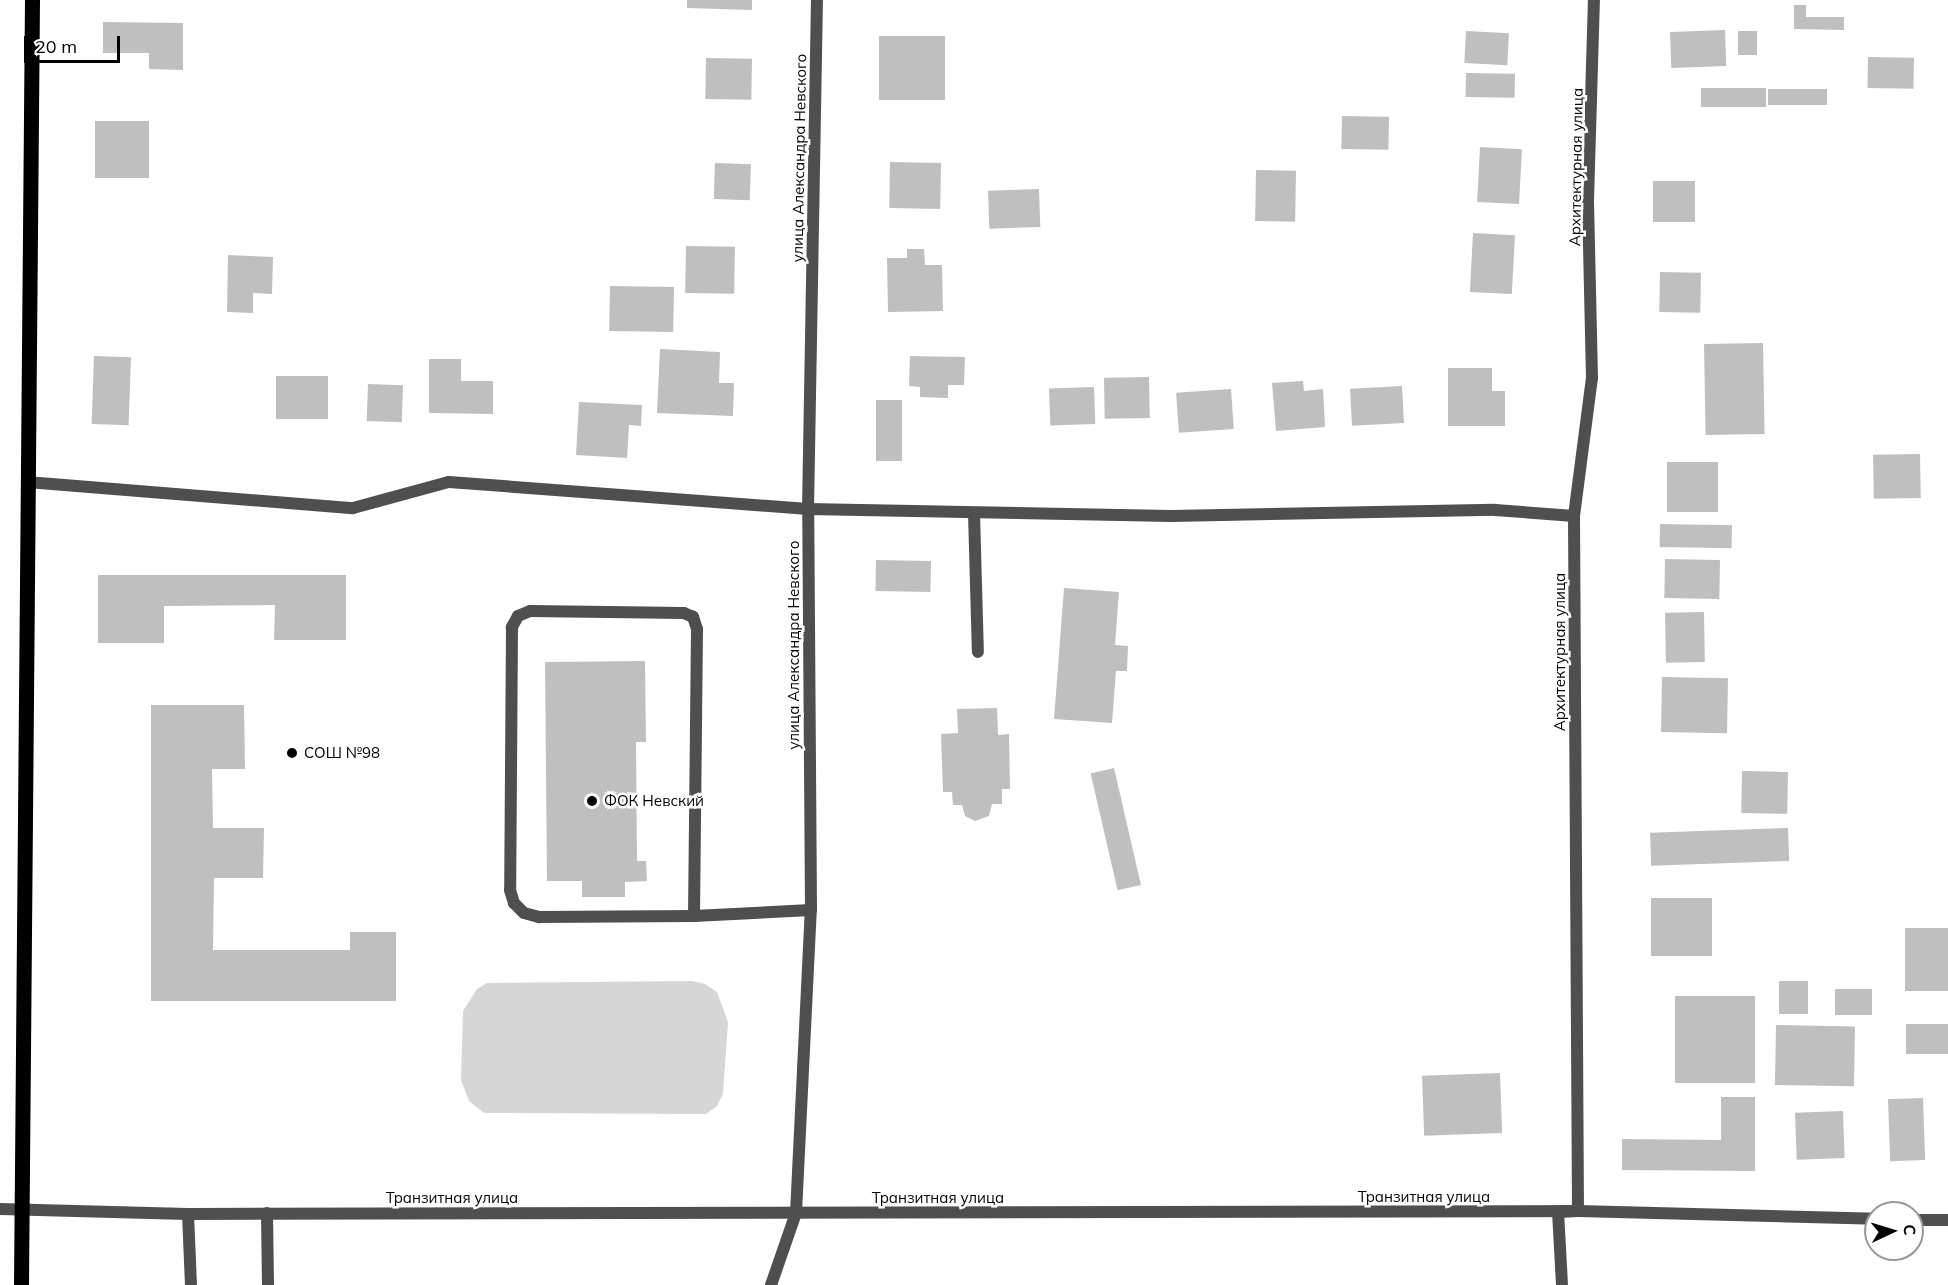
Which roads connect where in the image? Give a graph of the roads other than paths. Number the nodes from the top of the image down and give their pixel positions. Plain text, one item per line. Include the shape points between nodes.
1 (32, 0) edge
2 (817, 0) edge
3 (1594, 0) edge
4 (27, 482) junction
5 (808, 509) junction
6 (974, 513) junction
7 (1574, 516) junction
8 (978, 652) dead end
9 (811, 910) junction
10 (694, 916) junction
11 (0, 1209) edge
12 (21, 1209) junction
13 (1578, 1211) junction
14 (1558, 1212) junction
15 (267, 1213) junction
16 (796, 1213) junction
17 (188, 1214) junction
18 (1864, 1219) edge
19 (1924, 1220) edge
20 (1948, 1220) edge
21 (21, 1285) edge
22 (191, 1285) edge
23 (268, 1285) edge
24 (771, 1285) edge
25 (1562, 1285) edge

1 - 4 main road
2 - 5 street, улица Александра Невского
3 - 7 street, Архитектурная улица via 1588,200 1592,378
4 - 5 street via 353,508 449,482
4 - 12 main road
5 - 6 street
5 - 9 street, улица Александра Невского
6 - 7 street via 1171,516 1495,510
6 - 8 street
7 - 13 street, Архитектурная улица
9 - 10 street
9 - 16 street, улица Александра Невского
10 - 10 street via 539,917 524,913 514,903 510,890 512,627 518,616 530,611 684,612 693,617 697,629
11 - 12 street, Транзитная улица
12 - 17 street, Транзитная улица
12 - 21 main road
13 - 14 street, Транзитная улица
13 - 18 street, Транзитная улица
14 - 16 street, Транзитная улица
14 - 25 street
15 - 16 street, Транзитная улица
15 - 17 street, Транзитная улица
15 - 23 street
16 - 24 street, улица Александра Невского
17 - 22 street
19 - 20 street

